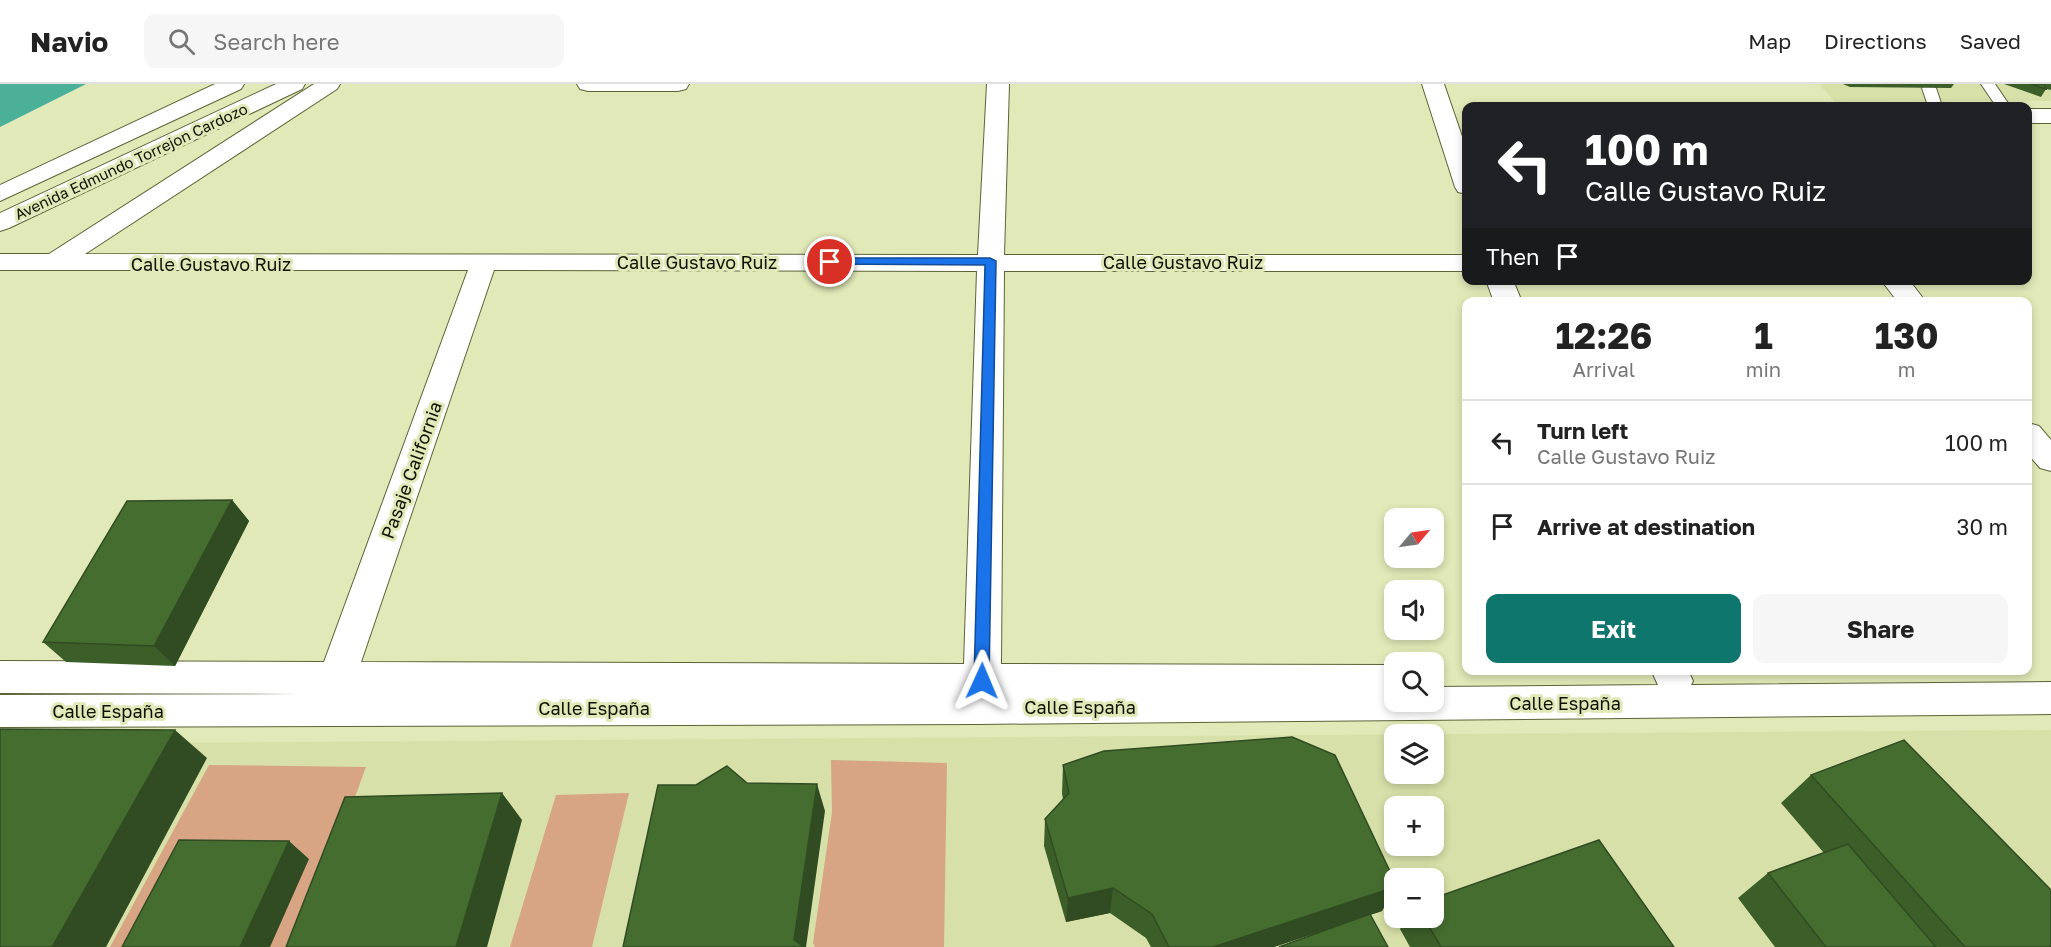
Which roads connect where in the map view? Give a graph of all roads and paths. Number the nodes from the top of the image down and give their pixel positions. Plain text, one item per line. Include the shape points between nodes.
1 (233, 84) edge
2 (294, 84) edge
3 (329, 84) edge
4 (588, 84) edge
5 (678, 84) edge
6 (998, 84) edge
7 (1433, 84) edge
8 (1988, 84) edge
9 (1929, 88) dead end
10 (1934, 102) edge
11 (2000, 102) edge
12 (1442, 111) junction
13 (1462, 111) edge
14 (2032, 116) edge
15 (2051, 116) edge
16 (1462, 172) edge
17 (0, 194) edge
18 (0, 223) edge
19 (990, 261) junction
20 (0, 262) edge
21 (484, 262) junction
22 (52, 263) junction
23 (1462, 263) edge
24 (1898, 285) edge
25 (1908, 297) edge
26 (2032, 439) edge
27 (2051, 460) edge
28 (1672, 676) edge
29 (2051, 676) edge
30 (0, 677) edge
31 (337, 678) junction
32 (1384, 681) edge
33 (1444, 681) edge
34 (979, 694) junction
35 (2051, 698) edge
36 (0, 711) edge

1 - 17 street, Avenida Edmundo Torrejon Cardozo
2 - 18 street, Avenida Edmundo Torrejon Cardozo
3 - 22 street
4 - 5 street
6 - 19 street
7 - 12 street
8 - 11 lane
9 - 10 lane
12 - 13 street
12 - 16 street
14 - 15 street
19 - 21 street, Calle Gustavo Ruiz
19 - 23 street, Calle Gustavo Ruiz
19 - 34 street
20 - 22 street, Calle Gustavo Ruiz
21 - 22 street, Calle Gustavo Ruiz
21 - 31 street, Pasaje California
24 - 25 street
26 - 27 street
28 - 29 street, Calle España
28 - 33 street, Calle España
30 - 31 street, Calle España
31 - 34 street, Calle España
32 - 34 street, Calle España
34 - 35 street, Calle España
34 - 36 street, Calle España

